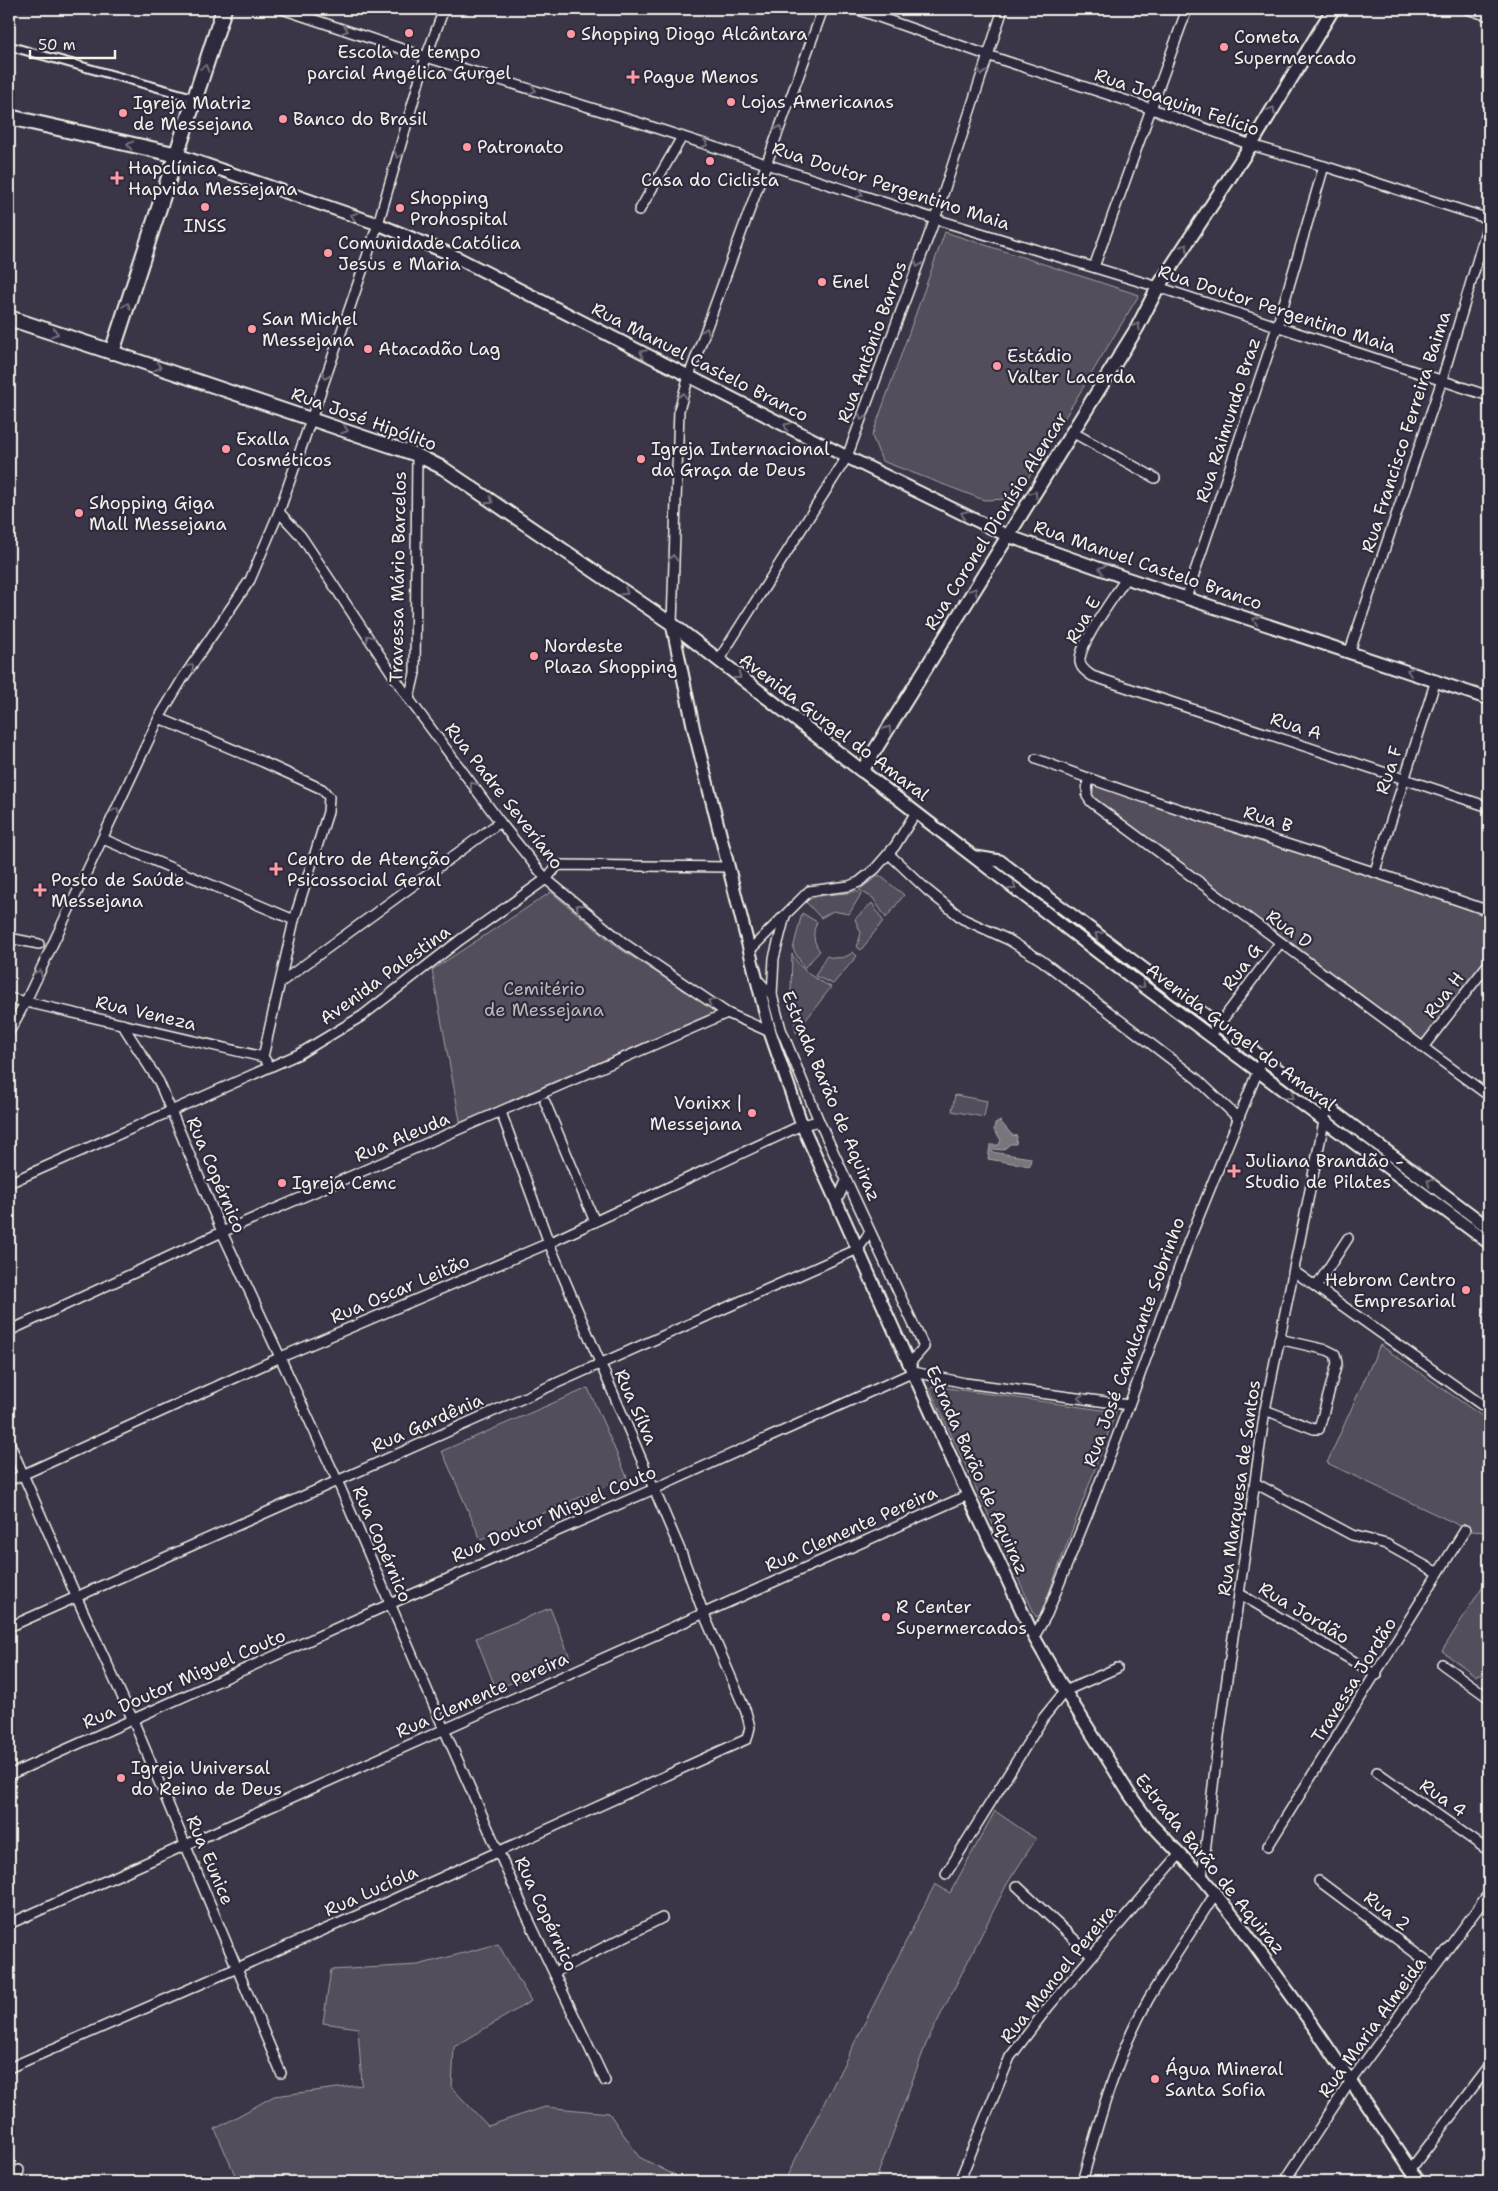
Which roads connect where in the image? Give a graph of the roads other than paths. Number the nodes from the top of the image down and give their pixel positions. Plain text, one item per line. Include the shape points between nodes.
1 (224, 9) edge
2 (282, 9) edge
3 (444, 9) edge
4 (822, 9) edge
5 (856, 9) edge
6 (1003, 9) edge
7 (1187, 9) edge
8 (1333, 9) edge
9 (1467, 9) edge
10 (1489, 16) edge
11 (9, 46) edge
12 (987, 55) junction
13 (426, 57) junction
14 (195, 98) junction
15 (1152, 108) junction
16 (9, 117) edge
17 (682, 137) junction
18 (1251, 145) junction
19 (178, 155) junction
20 (767, 163) junction
21 (1324, 166) junction
22 (639, 211) dead end
23 (935, 219) junction
24 (1489, 220) edge
25 (378, 224) junction
26 (1094, 267) junction
27 (1158, 287) junction
28 (9, 318) edge
29 (1277, 327) junction
30 (112, 352) junction
31 (689, 376) junction
32 (1442, 380) junction
33 (1489, 396) edge
34 (311, 418) junction
35 (1072, 432) junction
36 (417, 456) junction
37 (847, 457) junction
38 (1155, 478) dead end
39 (279, 512) junction
40 (1008, 536) junction
41 (1126, 578) junction
42 (1186, 598) junction
43 (672, 624) junction
44 (1350, 651) junction
45 (718, 661) junction
46 (1092, 676) joint
47 (1436, 680) junction
48 (409, 699) junction
49 (1489, 699) edge
50 (160, 718) junction
51 (1036, 759) dead end
52 (862, 771) junction
53 (1088, 779) junction
54 (1403, 779) junction
55 (1489, 807) edge
56 (916, 812) junction
57 (500, 822) junction
58 (103, 839) junction
59 (889, 854) junction
60 (975, 857) junction
61 (728, 867) junction
62 (1375, 871) junction
63 (546, 879) junction
64 (1489, 911) edge
65 (786, 916) junction
66 (294, 920) junction
67 (9, 938) edge
68 (1280, 943) junction
69 (38, 944) dead end
70 (750, 950) junction
71 (1489, 963) edge
72 (1486, 975) edge
73 (757, 979) junction
74 (281, 982) junction
75 (772, 995) junction
76 (9, 998) edge
77 (26, 1001) junction
78 (727, 1013) junction
79 (122, 1024) junction
80 (1219, 1024) junction
81 (9, 1032) edge
82 (770, 1032) junction
83 (1211, 1035) junction
84 (1424, 1046) junction
85 (777, 1053) junction
86 (263, 1057) junction
87 (793, 1057) junction
88 (1263, 1058) junction
89 (270, 1068) junction
90 (1258, 1070) junction
91 (1489, 1096) edge
92 (545, 1102) dead end
93 (1328, 1107) junction
94 (171, 1112) junction
95 (501, 1112) junction
96 (1238, 1118) junction
97 (819, 1121) junction
98 (1324, 1121) junction
99 (802, 1125) junction
100 (846, 1181) junction
101 (9, 1183) edge
102 (837, 1200) junction
103 (595, 1222) junction
104 (1489, 1228) edge
105 (222, 1232) junction
106 (870, 1232) junction
107 (1348, 1238) dead end
108 (549, 1243) junction
109 (1489, 1243) edge
110 (858, 1249) junction
111 (1294, 1272) junction
112 (1316, 1287) junction
113 (9, 1331) edge
114 (1279, 1339) junction
115 (281, 1357) junction
116 (600, 1365) junction
117 (912, 1368) junction
118 (1130, 1405) junction
119 (1265, 1410) junction
120 (1489, 1410) edge
121 (9, 1442) edge
122 (24, 1475) junction
123 (337, 1480) junction
124 (9, 1481) edge
125 (1255, 1484) junction
126 (654, 1489) junction
127 (968, 1495) junction
128 (1465, 1530) dead end
129 (1438, 1573) junction
130 (1240, 1594) junction
131 (76, 1596) junction
132 (390, 1604) junction
133 (703, 1612) junction
134 (9, 1626) edge
135 (1034, 1637) junction
136 (1442, 1664) dead end
137 (1117, 1668) dead end
138 (1376, 1675) junction
139 (1065, 1691) junction
140 (1489, 1696) edge
141 (133, 1720) junction
142 (444, 1730) junction
143 (745, 1742) joint
144 (1377, 1772) dead end
145 (9, 1775) edge
146 (185, 1844) junction
147 (1268, 1846) dead end
148 (498, 1851) junction
149 (1489, 1851) edge
150 (1179, 1855) junction
151 (946, 1874) dead end
152 (1202, 1877) junction
153 (1319, 1881) dead end
154 (1017, 1886) dead end
155 (1489, 1893) edge
156 (1216, 1894) junction
157 (662, 1918) dead end
158 (9, 1924) edge
159 (1092, 1956) junction
160 (1434, 1967) junction
161 (239, 1968) junction
162 (555, 1972) junction
163 (1489, 2066) edge
164 (9, 2068) edge
165 (281, 2073) dead end
166 (606, 2081) dead end
167 (1350, 2082) junction
168 (19, 2170) dead end
169 (1410, 2170) junction
170 (16, 2182) edge
171 (959, 2182) edge
172 (1082, 2182) edge
173 (1284, 2182) edge
174 (1419, 2182) edge

14 -> 1 main road
2 -> 13 street, Rua Doutor Pergentino Maia
3 - 13 street
20 -> 4 street
5 - 12 street, Rua Joaquim Felício
6 - 12 street, Rua Antônio Barros
7 - 15 street
18 -> 8 main road, Rua Coronel Dionísio Alencar
9 - 10 street
11 - 14 street
12 - 15 street, Rua Joaquim Felício
12 -> 23 street, Rua Antônio Barros
13 -> 17 street, Rua Doutor Pergentino Maia
13 -> 25 street
14 - 19 main road
15 - 18 street, Rua Joaquim Felício
15 - 26 street
19 -> 16 main road
17 -> 20 street, Rua Doutor Pergentino Maia
17 - 22 street
18 - 21 street, Rua Joaquim Felício
27 -> 18 main road, Rua Coronel Dionísio Alencar
25 -> 19 street, Rua Manuel Castelo Branco
30 -> 19 main road
20 -> 23 street, Rua Doutor Pergentino Maia
31 -> 20 street
21 - 24 street, Rua Joaquim Felício
21 - 29 street, Rua Raimundo Braz
23 - 26 street, Rua Doutor Pergentino Maia
23 -> 37 street, Rua Antônio Barros
24 - 32 street, Rua Francisco Ferreira Baima
31 -> 25 street, Rua Manuel Castelo Branco via 450,254
25 -> 34 street
26 - 27 street, Rua Doutor Pergentino Maia
27 - 29 street, Rua Doutor Pergentino Maia
35 -> 27 main road, Rua Coronel Dionísio Alencar via 1137,328
28 -> 30 main road, Rua José Hipólito
29 - 32 street, Rua Doutor Pergentino Maia
29 - 42 street, Rua Raimundo Braz
30 -> 34 main road, Rua José Hipólito
37 -> 31 street, Rua Manuel Castelo Branco
43 -> 31 street via 679,410
32 - 33 street, Rua Doutor Pergentino Maia
32 - 44 street, Rua Francisco Ferreira Baima
34 -> 36 main road, Rua José Hipólito
34 - 39 street
35 - 38 street
40 -> 35 main road, Rua Coronel Dionísio Alencar
36 -> 43 main road, Rua José Hipólito via 443,468
36 - 48 street, Travessa Mário Barcelos via 415,673
40 -> 37 street, Rua Manuel Castelo Branco
37 - 45 street, Rua Antônio Barros
48 -> 39 street, Rua Padre Severíano via 301,536
50 -> 39 street via 183,678 250,580
41 -> 40 street, Rua Manuel Castelo Branco
52 -> 40 main road, Rua Coronel Dionísio Alencar
41 - 42 street, Rua Manuel Castelo Branco
41 - 46 street, Rua E via 1082,652 1082,668
44 -> 42 street, Rua Manuel Castelo Branco
43 - 45 main road, Avenida Gurgel do Amaral
43 - 61 street, Estrada Barão de Aquiraz
47 -> 44 street, Rua Manuel Castelo Branco
45 -> 52 main road, Avenida Gurgel do Amaral
46 - 54 street, Rua A
47 - 49 street, Rua Manuel Castelo Branco
47 - 54 street, Rua F
57 -> 48 street, Rua Padre Severíano
58 -> 50 street
50 - 66 street via 327,793 330,800 328,812
51 - 53 street, Rua B
52 - 56 street, Avenida Gurgel do Amaral
53 - 62 street, Rua B
53 - 68 street, Rua D via 1087,796 1091,802
54 - 55 street, Rua A
54 - 62 street, Rua F
56 - 59 street
56 - 60 street, Avenida Gurgel do Amaral
57 - 63 street, Rua Padre Severíano
57 - 74 street
58 - 66 street
77 -> 58 street
59 - 65 street via 859,882 809,891 797,900
59 - 96 street via 963,919 1009,940 1041,960 1197,1079
80 -> 60 street, Avenida Gurgel do Amaral via 1000,861
60 -> 83 street, Avenida Gurgel do Amaral
61 - 63 street, Avenida Palestina via 558,866
61 - 70 street, Estrada Barão de Aquiraz
62 - 64 street, Rua B
78 -> 63 street, Rua Padre Severíano via 625,944
63 - 89 street, Avenida Palestina via 362,1016
65 - 70 street
65 - 75 street via 774,958
66 - 74 street
67 - 69 street
68 - 80 street, Rua G
68 - 84 street, Rua D
70 - 73 street, Estrada Barão de Aquiraz
71 - 72 street, Rua H
72 - 84 street, Rua H
73 - 75 street, Estrada Barão de Aquiraz
73 - 82 street, Estrada Barão de Aquiraz
74 - 86 street
75 - 87 street, Estrada Barão de Aquiraz
76 - 77 street, Rua Veneza
77 - 79 street, Rua Veneza
77 - 81 street
78 - 82 street, Rua Padre Severíano
78 - 95 street, Rua Aleuda
79 - 86 street, Rua Veneza
79 - 94 street, Rua Copérnico via 151,1066
80 - 83 street, Rua G
80 - 88 street, Avenida Gurgel do Amaral
82 - 85 street, Estrada Barão de Aquiraz
83 - 90 street, Avenida Gurgel do Amaral
84 - 91 street, Rua D
85 - 87 street
85 - 99 street, Estrada Barão de Aquiraz
86 - 89 street
87 - 97 street, Estrada Barão de Aquiraz
88 - 90 street, Rua José Cavalcante Sobrinho
88 - 93 street, Avenida Gurgel do Amaral
89 - 94 street, Avenida Palestina
90 - 96 street, Rua José Cavalcante Sobrinho
90 -> 98 street, Avenida Gurgel do Amaral
92 - 103 street
93 - 98 street, Rua Marquesa de Santos
104 -> 93 street, Avenida Gurgel do Amaral
94 - 101 street, Avenida Palestina
94 - 105 street, Rua Copérnico
95 - 105 street, Rua Aleuda
95 - 108 street, Rua Sílva
96 - 118 street, Rua José Cavalcante Sobrinho via 1188,1243
97 - 99 street, Rua Oscar Leitão
97 - 100 street, Estrada Barão de Aquiraz
98 - 109 street, Avenida Gurgel do Amaral
98 - 111 street, Rua Marquesa de Santos
99 - 102 street, Estrada Barão de Aquiraz
99 - 103 street, Rua Oscar Leitão
100 - 102 street
100 - 106 street, Estrada Barão de Aquiraz
102 - 110 street, Estrada Barão de Aquiraz
103 - 108 street, Rua Oscar Leitão
105 - 113 street, Rua Aleuda
105 - 115 street, Rua Copérnico
106 - 110 street
106 - 117 street, Estrada Barão de Aquiraz via 924,1347
107 - 112 street
108 - 115 street, Rua Oscar Leitão
108 - 116 street, Rua Sílva
110 - 116 street, Rua Gardênia
110 - 117 street, Estrada Barão de Aquiraz
111 - 112 street
111 - 114 street, Rua Marquesa de Santos
112 - 120 street
114 - 119 street, Rua Marquesa de Santos
114 - 119 street via 1327,1350 1337,1358 1319,1429
115 - 122 street, Rua Oscar Leitão
115 - 123 street, Rua Copérnico
116 - 123 street, Rua Gardênia
116 - 126 street, Rua Sílva
118 -> 117 street via 965,1383
117 - 126 street, Rua Doutor Miguel Couto
117 - 127 street, Estrada Barão de Aquiraz
118 - 135 street, Rua José Cavalcante Sobrinho via 1047,1614
119 - 125 street, Rua Marquesa de Santos
121 - 122 street, Rua Eunice
122 - 124 street, Rua Oscar Leitão
122 - 131 street, Rua Eunice
123 - 131 street, Rua Gardênia
123 - 132 street, Rua Copérnico
125 - 129 street via 1352,1535 1386,1544
125 - 130 street, Rua Marquesa de Santos
126 - 132 street, Rua Doutor Miguel Couto
126 - 133 street, Rua Sílva
127 - 133 street, Rua Clemente Pereira
127 - 135 street, Estrada Barão de Aquiraz
128 - 129 street, Travessa Jordão
129 - 138 street, Travessa Jordão
130 - 138 street, Rua Jordão
130 - 152 street, Rua Marquesa de Santos
131 - 134 street, Rua Gardênia
131 - 141 street, Rua Eunice
132 - 141 street, Rua Doutor Miguel Couto
132 - 142 street, Rua Copérnico
133 - 142 street, Rua Clemente Pereira
133 - 143 street, Rua Sílva via 746,1712 750,1727
135 - 139 street, Estrada Barão de Aquiraz
136 - 140 street
137 - 139 street
138 - 147 street, Travessa Jordão
139 - 150 street, Estrada Barão de Aquiraz via 1130,1795
139 - 151 street via 1039,1725
141 - 145 street, Rua Doutor Miguel Couto
141 - 146 street, Rua Eunice
142 - 146 street, Rua Clemente Pereira
142 - 148 street, Rua Copérnico
143 - 148 street, Rua Lucíola
144 - 149 street, Rua 4
146 - 158 street, Rua Clemente Pereira
146 - 161 street, Rua Eunice
148 - 161 street, Rua Lucíola
148 - 162 street, Rua Copérnico
150 - 152 street, Estrada Barão de Aquiraz
150 - 159 street, Rua Manoel Pereira
152 - 156 street, Estrada Barão de Aquiraz
153 - 160 street, Rua 2
154 - 159 street
155 - 160 street, Rua Maria Almeida
156 - 167 street, Estrada Barão de Aquiraz
156 - 172 street via 1148,2000 1133,2031 1100,2116
157 - 162 street
159 - 171 street, Rua Manoel Pereira via 1010,2057
160 - 167 street, Rua Maria Almeida
161 - 164 street, Rua Lucíola
161 - 165 street, Rua Eunice
162 - 166 street, Rua Copérnico
163 - 169 street
167 - 169 street, Estrada Barão de Aquiraz
167 - 173 street, Rua Maria Almeida
168 - 170 street
169 - 174 street, Estrada Barão de Aquiraz

